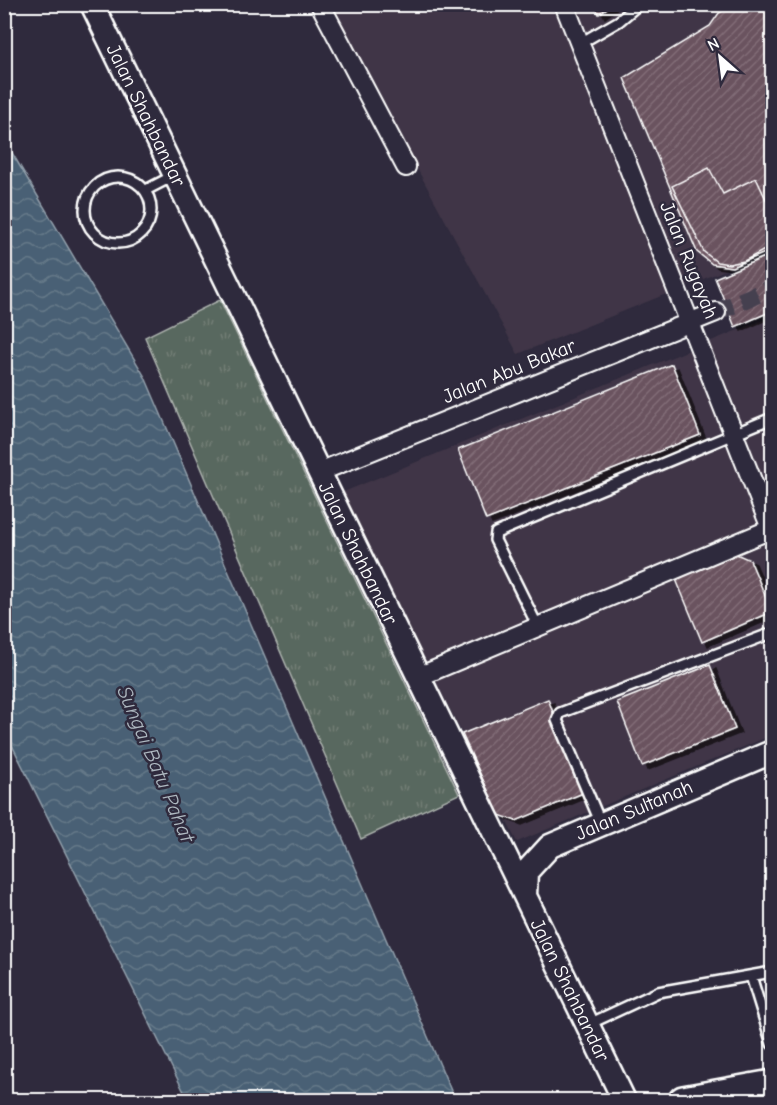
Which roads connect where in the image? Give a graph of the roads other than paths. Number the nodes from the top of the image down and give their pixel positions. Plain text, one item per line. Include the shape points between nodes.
1 (92, 4) edge
2 (320, 4) edge
3 (564, 4) edge
4 (639, 4) edge
5 (579, 44) junction
6 (406, 167) dead end
7 (175, 176) junction
8 (146, 190) junction
9 (716, 312) tunnel mouth
10 (689, 322) junction
11 (772, 418) edge
12 (734, 435) junction
13 (319, 472) junction
14 (772, 530) edge
15 (538, 627) junction
16 (772, 633) edge
17 (418, 677) junction
18 (772, 752) edge
19 (601, 824) junction
20 (525, 896) junction
21 (772, 972) edge
22 (751, 976) junction
23 (587, 1024) junction
24 (772, 1044) edge
25 (772, 1084) edge
26 (624, 1101) edge
27 (683, 1101) edge

1 - 7 street, Jalan Shahbandar
2 - 6 street
3 - 5 street, Jalan Rugayah
4 - 5 lane via 619,21
5 - 10 street, Jalan Rugayah
7 - 8 lane
7 - 13 street, Jalan Shahbandar
8 - 8 lane via 152,212 148,226 136,238 102,240 92,231 85,206 88,195 98,184 126,177
9 - 10 street, Jalan Abu Bakar
10 - 12 street, Jalan Rugayah
10 - 13 street, Jalan Abu Bakar
11 - 12 lane
12 - 14 street, Jalan Rugayah
12 - 15 lane via 496,533 495,540
13 - 17 street, Jalan Shahbandar
14 - 15 street
15 - 17 street
16 - 19 lane via 560,713 557,720
17 - 20 street, Jalan Shahbandar
18 - 19 street, Jalan Sultanah
19 - 20 street, Jalan Sultanah via 550,846 526,872
20 - 23 street, Jalan Shahbandar
21 - 22 lane
22 - 23 lane via 658,992
22 - 24 lane
23 - 26 street, Jalan Shahbandar
25 - 27 main road

